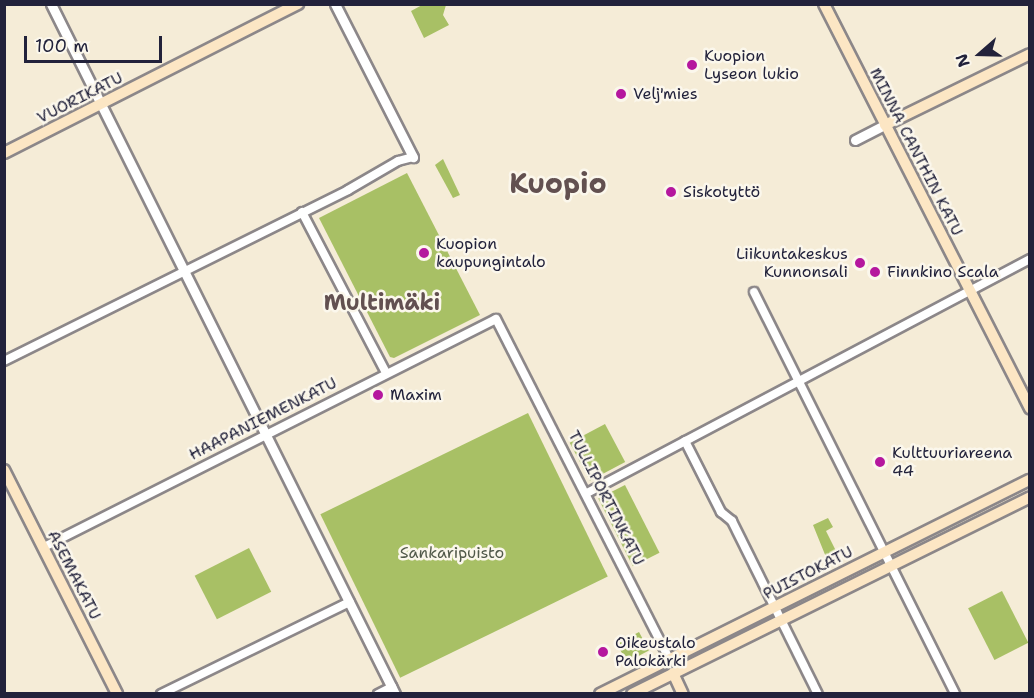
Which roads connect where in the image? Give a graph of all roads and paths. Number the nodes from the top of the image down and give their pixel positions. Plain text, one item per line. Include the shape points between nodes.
1 (51, 4) edge
2 (298, 4) edge
3 (335, 4) edge
4 (824, 4) edge
5 (1029, 54) edge
6 (101, 104) junction
7 (885, 125) junction
8 (855, 140) dead end
9 (4, 153) edge
10 (413, 158) joint
11 (302, 212) junction
12 (1029, 259) edge
13 (185, 270) junction
14 (969, 291) junction
15 (754, 292) dead end
16 (496, 319) joint
17 (4, 361) edge
18 (386, 373) junction
19 (799, 380) junction
20 (1029, 409) edge
21 (267, 434) junction
22 (685, 441) junction
23 (4, 470) edge
24 (1029, 480) edge
25 (586, 493) junction
26 (1029, 497) edge
27 (44, 547) junction
28 (884, 552) junction
29 (892, 567) junction
30 (350, 602) junction
31 (775, 607) junction
32 (782, 622) junction
33 (669, 659) junction
34 (673, 673) junction
35 (393, 690) edge
36 (117, 693) edge
37 (161, 693) edge
38 (378, 693) edge
39 (600, 693) edge
40 (632, 693) edge
41 (684, 693) edge
42 (818, 693) edge
43 (955, 693) edge

1 - 6 street
2 - 6 main road, VUORIKATU
3 - 10 street
4 - 7 main road, MINNA CANTHIN KATU
5 - 7 main road
6 - 9 main road, VUORIKATU
6 - 13 street
7 - 8 street
7 - 14 main road, MINNA CANTHIN KATU
10 - 11 street via 398,161
11 - 13 street
11 - 18 street
12 - 14 street
13 - 17 street
13 - 21 street
14 - 19 street
14 - 20 main road, MINNA CANTHIN KATU
15 - 19 street
16 - 18 street, HAAPANIEMENKATU
16 - 25 street, TULLIPORTINKATU
18 - 21 street, HAAPANIEMENKATU
19 - 22 street
19 - 28 street
21 - 27 street, HAAPANIEMENKATU
21 - 30 street
22 - 25 street
22 - 31 street
23 - 27 main road, ASEMAKATU
24 - 28 main road, PUISTOKATU
25 - 33 street, TULLIPORTINKATU
26 - 29 main road, PUISTOKATU
27 - 36 main road, ASEMAKATU
28 - 29 street
28 - 31 main road, PUISTOKATU
29 - 32 main road, PUISTOKATU
29 - 43 street
30 - 35 street
30 - 37 street
31 - 32 street
31 - 33 main road, PUISTOKATU
32 - 34 main road, PUISTOKATU
32 - 42 street
33 - 34 street, TULLIPORTINKATU
33 - 39 main road, PUISTOKATU
34 - 40 main road, PUISTOKATU
34 - 41 main road, TULLIPORTINKATU
35 - 38 street

